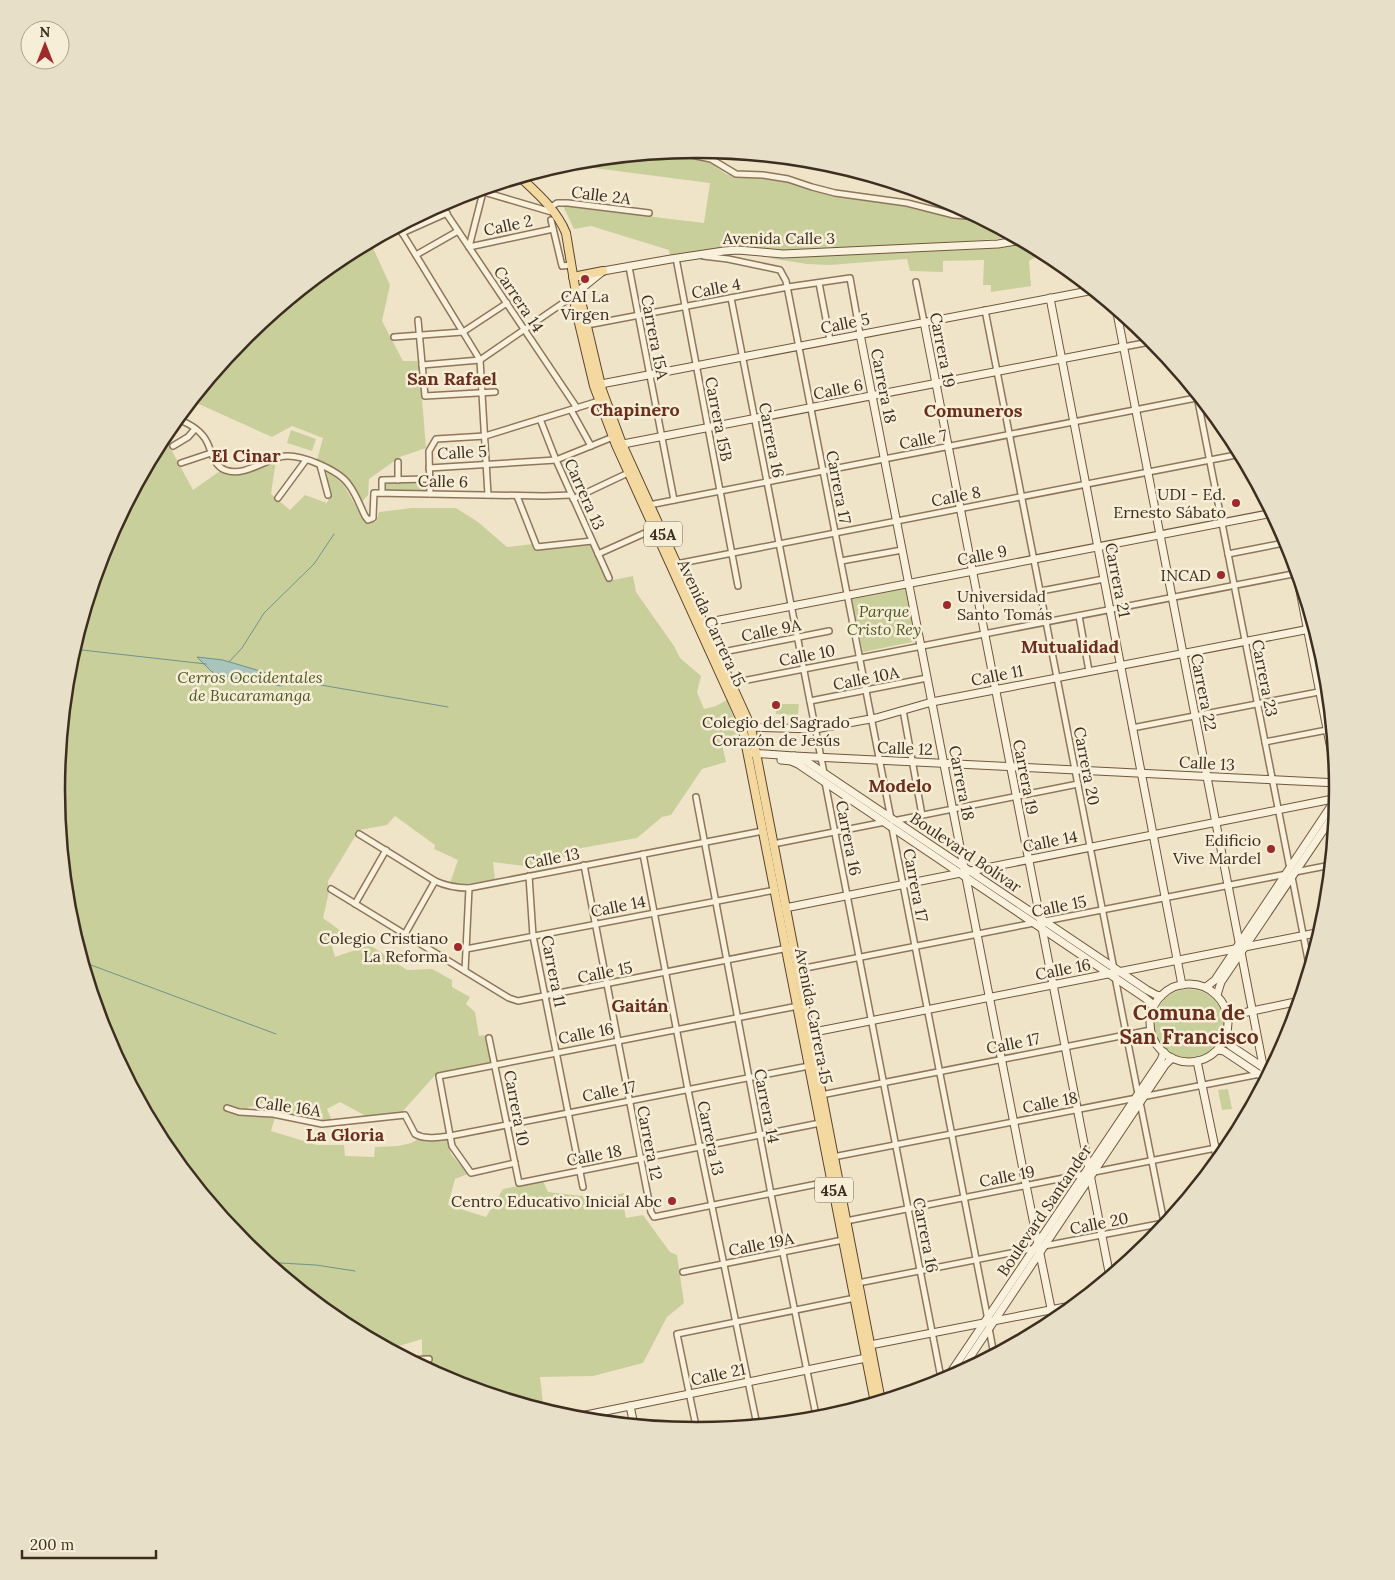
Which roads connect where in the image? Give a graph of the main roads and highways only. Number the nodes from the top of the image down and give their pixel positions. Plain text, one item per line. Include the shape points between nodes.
1 (524, 182) edge
2 (603, 272) road end
3 (573, 277) junction
4 (576, 293) junction
5 (617, 442) junction
6 (700, 623) junction
7 (747, 727) junction
8 (752, 756) junction
9 (790, 948) junction
10 (794, 970) junction
11 (867, 1346) junction
12 (869, 1357) junction
13 (879, 1395) edge
14 (874, 1397) edge

1 - 3 main road, 45A via 566,233
2 - 3 main road
3 - 4 main road, 45A
4 - 5 main road, Avenida Carrera 15 / 45A via 581,301
4 - 5 main road, Avenida Carrera 15 / 45A via 577,313 599,401
5 - 6 main road, Avenida Carrera 15 / 45A via 650,505
5 - 6 main road, Avenida Carrera 15 / 45A via 628,474
6 - 7 main road, Avenida Carrera 15 / 45A
6 - 7 main road, Avenida Carrera 15 / 45A via 732,682
7 - 8 main road, Avenida Carrera 15 / 45A
8 - 9 main road, Avenida Carrera 15 / 45A via 775,890
8 - 9 main road, Avenida Carrera 15 / 45A via 773,844
9 - 10 main road, Avenida Carrera 15 / 45A
10 - 11 main road, Avenida Carrera 15 / 45A via 846,1221
10 - 11 main road, Avenida Carrera 15 / 45A via 809,1066
11 - 12 main road, Avenida Carrera 15 / 45A
12 - 13 main road, Avenida Carrera 15 / 45A
12 - 14 main road, Avenida Carrera 15 / 45A

